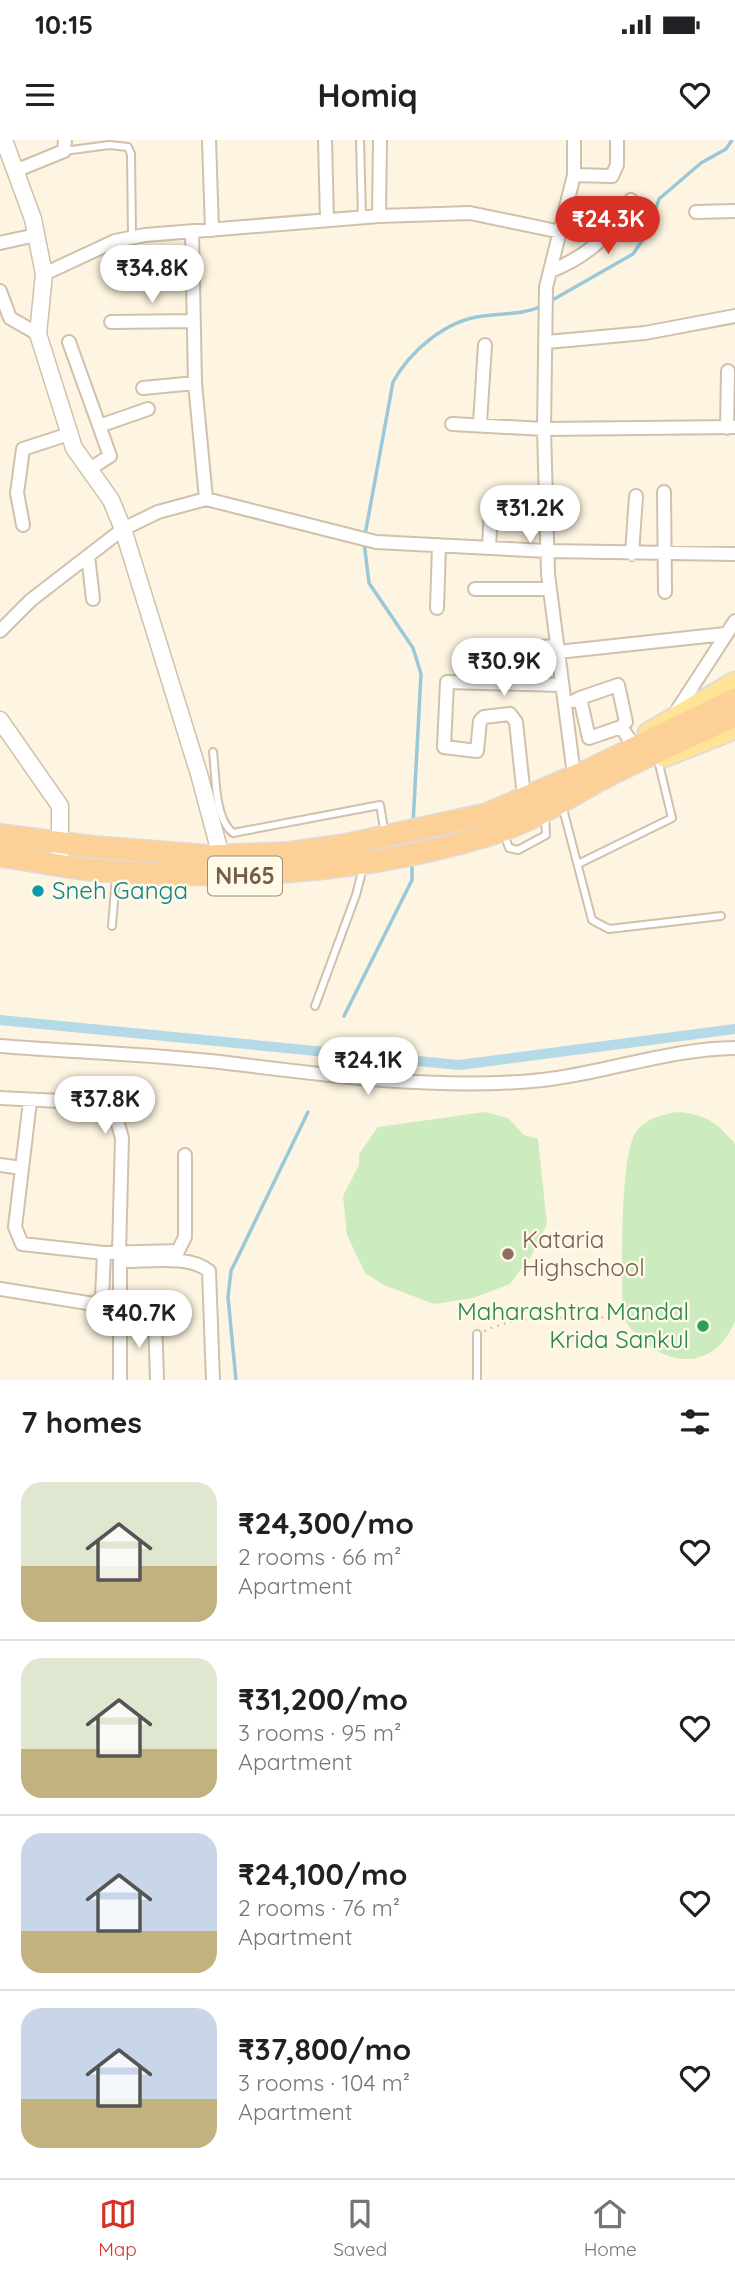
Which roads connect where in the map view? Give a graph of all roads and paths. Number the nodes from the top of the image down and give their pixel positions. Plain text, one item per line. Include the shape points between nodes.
1 (4, 140) edge
2 (209, 140) edge
3 (325, 140) edge
4 (360, 140) edge
5 (380, 140) edge
6 (574, 140) edge
7 (617, 140) edge
8 (64, 146) edge
9 (15, 171) junction
10 (574, 175) junction
11 (631, 200) dead end
12 (735, 211) edge
13 (696, 212) dead end
14 (379, 216) junction
15 (362, 218) junction
16 (327, 220) junction
17 (212, 230) junction
18 (192, 231) junction
19 (561, 232) junction
20 (36, 234) junction
21 (132, 237) junction
22 (0, 243) edge
23 (551, 271) junction
24 (44, 274) junction
25 (0, 291) edge
26 (735, 316) edge
27 (194, 321) junction
28 (111, 322) dead end
29 (38, 334) junction
30 (69, 342) dead end
31 (547, 342) junction
32 (485, 345) dead end
33 (727, 372) dead end
34 (195, 383) junction
35 (143, 388) dead end
36 (148, 409) dead end
37 (452, 424) dead end
38 (480, 424) junction
39 (99, 426) junction
40 (731, 427) edge
41 (544, 429) junction
42 (69, 434) junction
43 (88, 470) junction
44 (664, 492) dead end
45 (636, 496) dead end
46 (206, 499) junction
47 (491, 509) dead end
48 (23, 525) dead end
49 (123, 529) junction
50 (439, 545) junction
51 (489, 548) junction
52 (547, 551) junction
53 (632, 554) junction
54 (735, 554) edge
55 (664, 555) junction
56 (88, 556) junction
57 (475, 589) dead end
58 (550, 589) junction
59 (665, 592) dead end
60 (93, 599) dead end
61 (437, 608) dead end
62 (735, 621) edge
63 (0, 631) edge
64 (726, 634) junction
65 (502, 649) dead end
66 (557, 649) junction
67 (735, 682) edge
68 (562, 685) junction
69 (580, 698) junction
70 (735, 699) edge
71 (564, 705) junction
72 (735, 716) edge
73 (0, 720) edge
74 (684, 725) junction
75 (735, 729) edge
76 (626, 735) junction
77 (213, 752) dead end
78 (658, 760) junction
79 (587, 775) junction
80 (524, 797) junction
81 (553, 807) junction
82 (442, 835) junction
83 (392, 843) junction
84 (0, 854) edge
85 (60, 854) junction
86 (221, 856) junction
87 (364, 862) junction
88 (578, 864) junction
89 (117, 871) junction
90 (720, 916) dead end
91 (112, 926) dead end
92 (315, 1006) dead end
93 (0, 1046) edge
94 (735, 1048) edge
95 (0, 1098) edge
96 (30, 1101) junction
97 (185, 1156) dead end
98 (0, 1165) edge
99 (22, 1168) junction
100 (104, 1253) junction
101 (119, 1253) junction
102 (0, 1289) edge
103 (622, 1316) dead end
104 (120, 1318) junction
105 (477, 1334) joint
106 (120, 1380) edge
107 (157, 1380) edge
108 (213, 1380) edge
109 (477, 1380) edge

1 - 9 street
2 - 17 street
3 - 16 street
4 - 15 lane
5 - 14 street
6 - 10 street
7 - 10 street via 612,176
8 - 9 street
8 - 21 lane via 128,147
9 - 20 street
10 - 19 street
11 - 23 street via 591,250
12 - 13 street
14 - 15 street
14 - 19 street via 470,213
15 - 16 street
16 - 17 street
17 - 18 street
18 - 21 street
18 - 27 street
19 - 23 street
20 - 22 street
20 - 24 street
21 - 24 street
23 - 31 street
24 - 29 street
25 - 29 street via 10,318
26 - 31 street via 645,333
27 - 28 street
27 - 34 street
29 - 42 street
30 - 39 street
31 - 41 street
32 - 38 street
33 - 40 street
34 - 35 street
34 - 46 street
36 - 39 street
37 - 38 street
38 - 41 street
39 - 43 street via 110,456
40 - 41 street
41 - 52 street
42 - 43 street
42 - 48 street via 23,449 17,494
43 - 49 street via 111,500
44 - 55 street
45 - 53 street
46 - 49 street via 158,512
46 - 50 street via 376,542
47 - 51 street
49 - 56 street
49 - 86 street
50 - 51 street
50 - 61 street
51 - 52 street
52 - 53 street
52 - 58 street
53 - 55 street
54 - 55 street
55 - 59 street
56 - 60 street
56 - 63 street
57 - 58 street
58 - 66 street
62 - 64 street
64 - 66 street
64 - 74 street
65 - 66 street
66 - 68 street
67 - 74 main road
68 - 71 street
68 - 80 street via 447,682 444,747 477,751 484,717 510,714 516,722
69 - 71 street
69 - 76 street via 589,738
69 - 76 street via 618,685
70 - 74 highway, NH65
71 - 79 street
72 - 74 highway, NH65
73 - 85 street via 60,806
74 - 76 main road
74 - 79 highway, NH65
75 - 78 main road
76 - 79 main road
77 - 83 lane via 222,817 233,833 380,806
78 - 79 main road
78 - 88 lane via 672,818
79 - 80 highway, NH65
79 - 81 highway, NH65
80 - 82 highway, NH65
81 - 82 highway, NH65 via 503,829
81 - 88 lane
82 - 83 highway, NH65
83 - 86 highway, NH65
83 - 87 highway, NH65
84 - 85 highway, NH65
85 - 86 highway, NH65
85 - 89 highway, NH65
87 - 89 highway, NH65 via 244,877
87 - 92 lane
88 - 90 lane via 592,920 600,926 609,929
89 - 91 lane
93 - 94 street via 226,1063 342,1079 442,1083 565,1078 700,1049
95 - 96 street
96 - 99 street
96 - 101 street via 100,1103 119,1121
97 - 101 street via 185,1237 181,1247 172,1253
98 - 99 street
99 - 100 street via 15,1227 22,1244
100 - 101 street
100 - 102 street via 102,1298 94,1304
103 - 105 path via 532,1318 505,1322
104 - 106 street
104 - 107 street via 155,1319
104 - 108 street via 120,1261 204,1267 209,1271
105 - 109 lane

